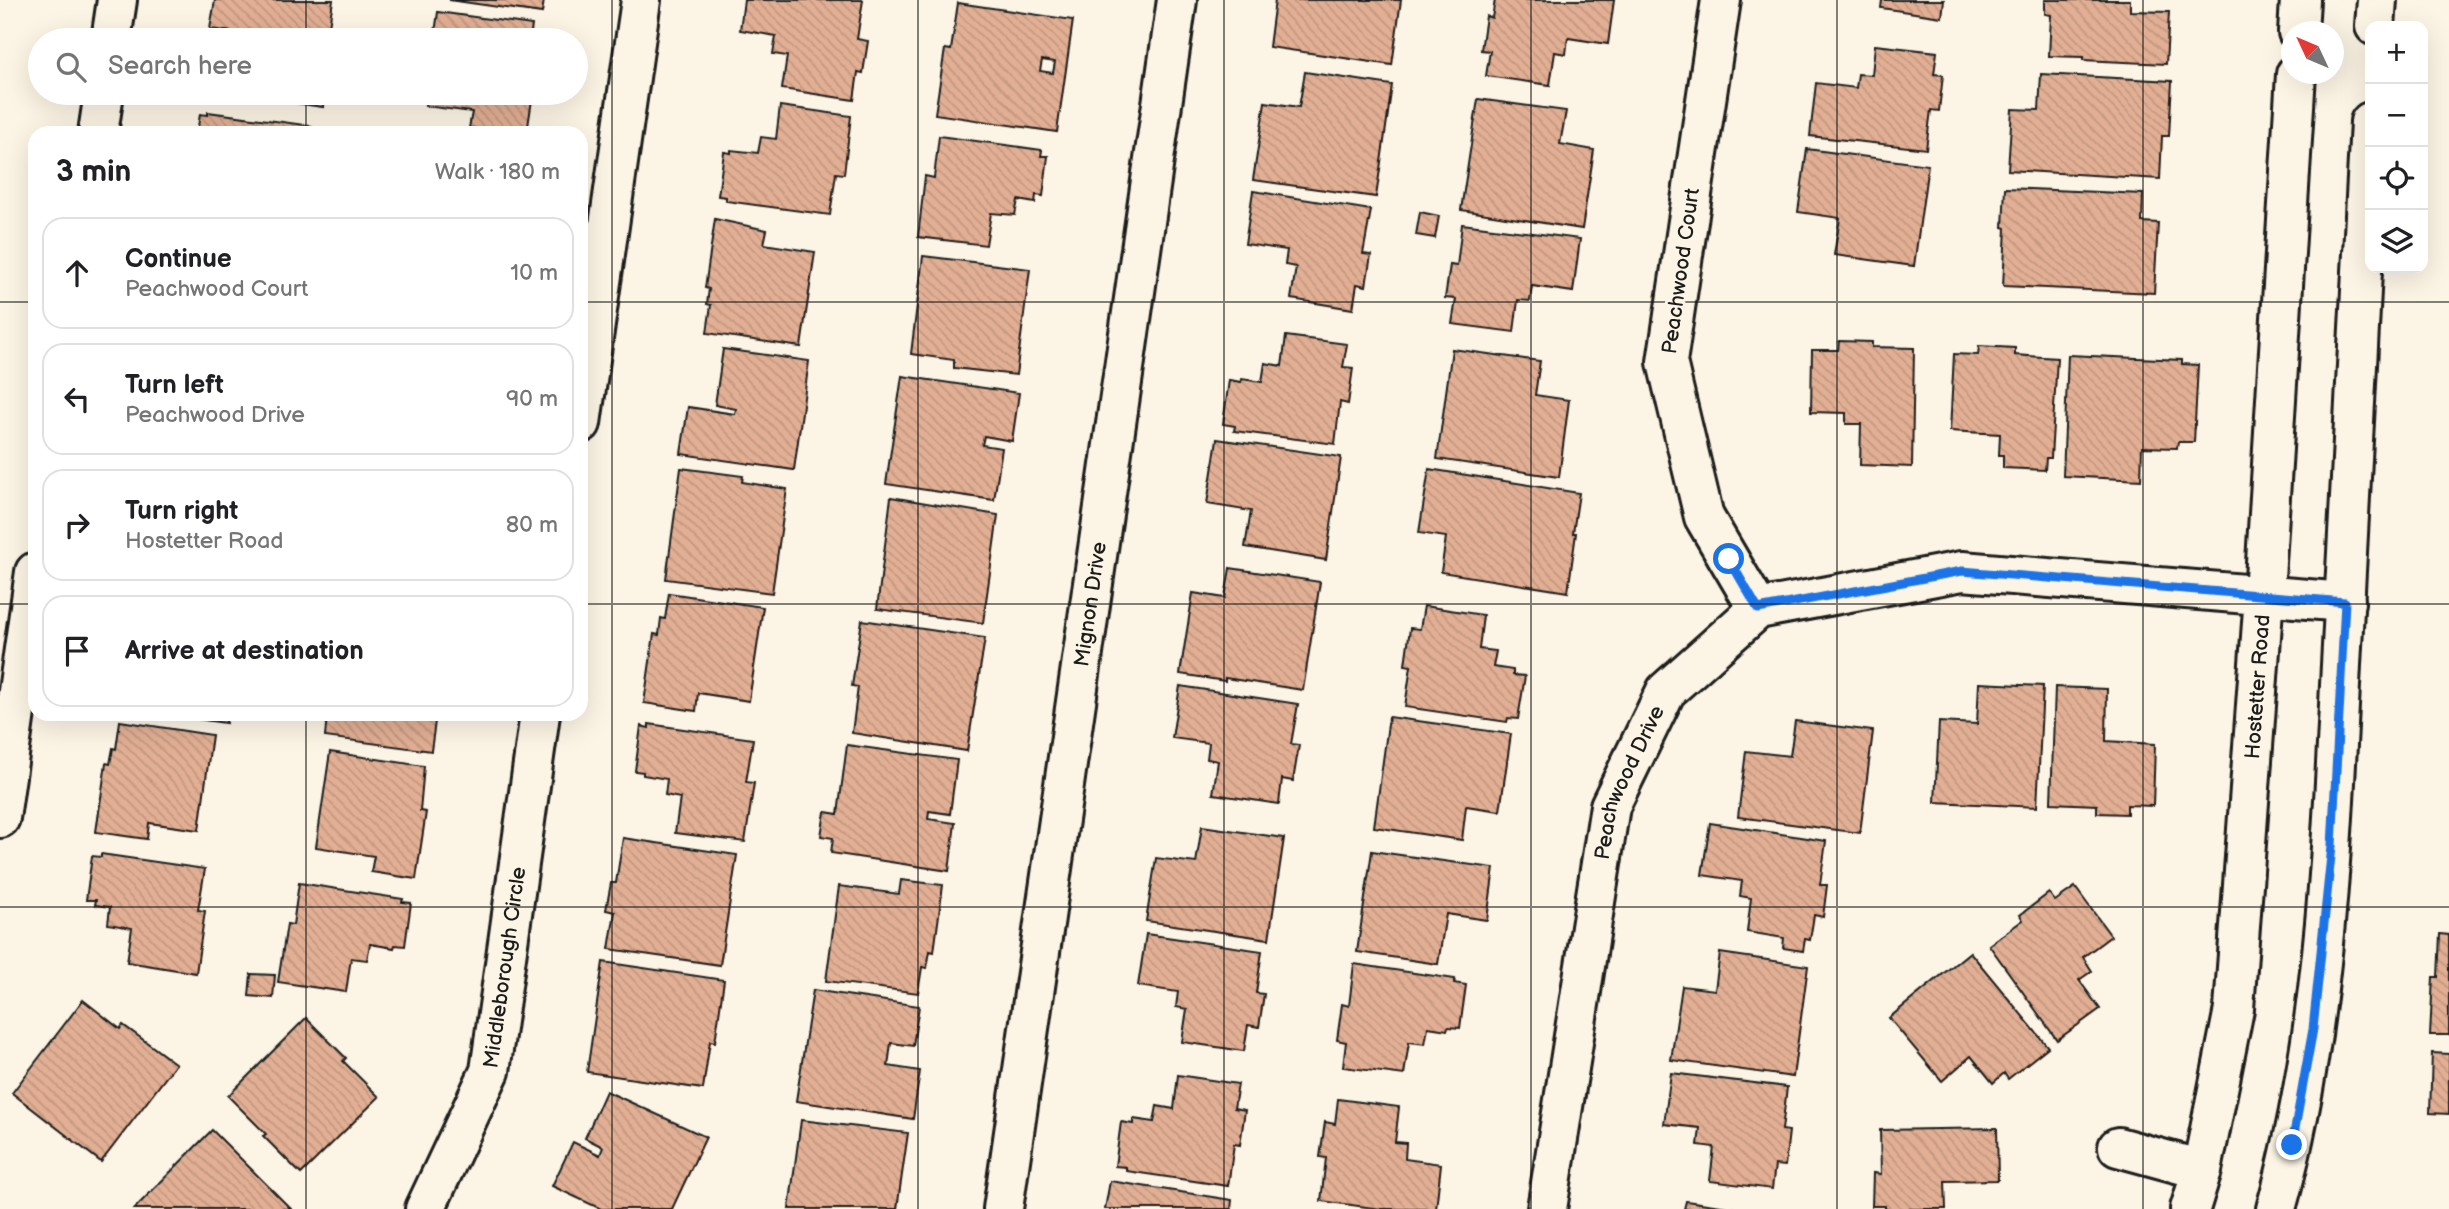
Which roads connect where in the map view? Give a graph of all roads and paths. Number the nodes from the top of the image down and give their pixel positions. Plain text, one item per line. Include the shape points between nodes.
1 (117, 0) edge
2 (641, 0) edge
3 (1177, 0) edge
4 (1721, 0) edge
5 (2300, 0) edge
6 (2377, 0) edge
7 (2299, 21) edge
8 (2375, 21) edge
9 (113, 28) edge
10 (2295, 84) edge
11 (102, 105) edge
12 (99, 126) edge
13 (2369, 147) edge
14 (588, 374) edge
15 (2264, 595) junction
16 (2345, 602) junction
17 (1758, 609) junction
18 (28, 621) edge
19 (539, 721) edge
20 (0, 817) edge
21 (2118, 1147) dead end
22 (2202, 1170) junction
23 (425, 1209) edge
24 (1003, 1209) edge
25 (1546, 1209) edge
26 (2190, 1209) edge
27 (2276, 1209) edge

1 - 9 street
2 - 14 street
3 - 24 street, Mignon Drive
4 - 17 street, Peachwood Court via 1667,362 1704,517
5 - 7 street
6 - 8 street
10 - 15 street, Hostetter Road
11 - 12 street
13 - 16 street
15 - 16 street
15 - 17 street via 1962,571
15 - 22 street, Hostetter Road via 2234,1009
16 - 27 street via 2332,846 2313,1029
17 - 25 street, Peachwood Drive via 1666,691 1610,806
18 - 20 street
19 - 23 street, Middleborough Circle via 489,1071
21 - 22 street
22 - 26 street, Hostetter Road

